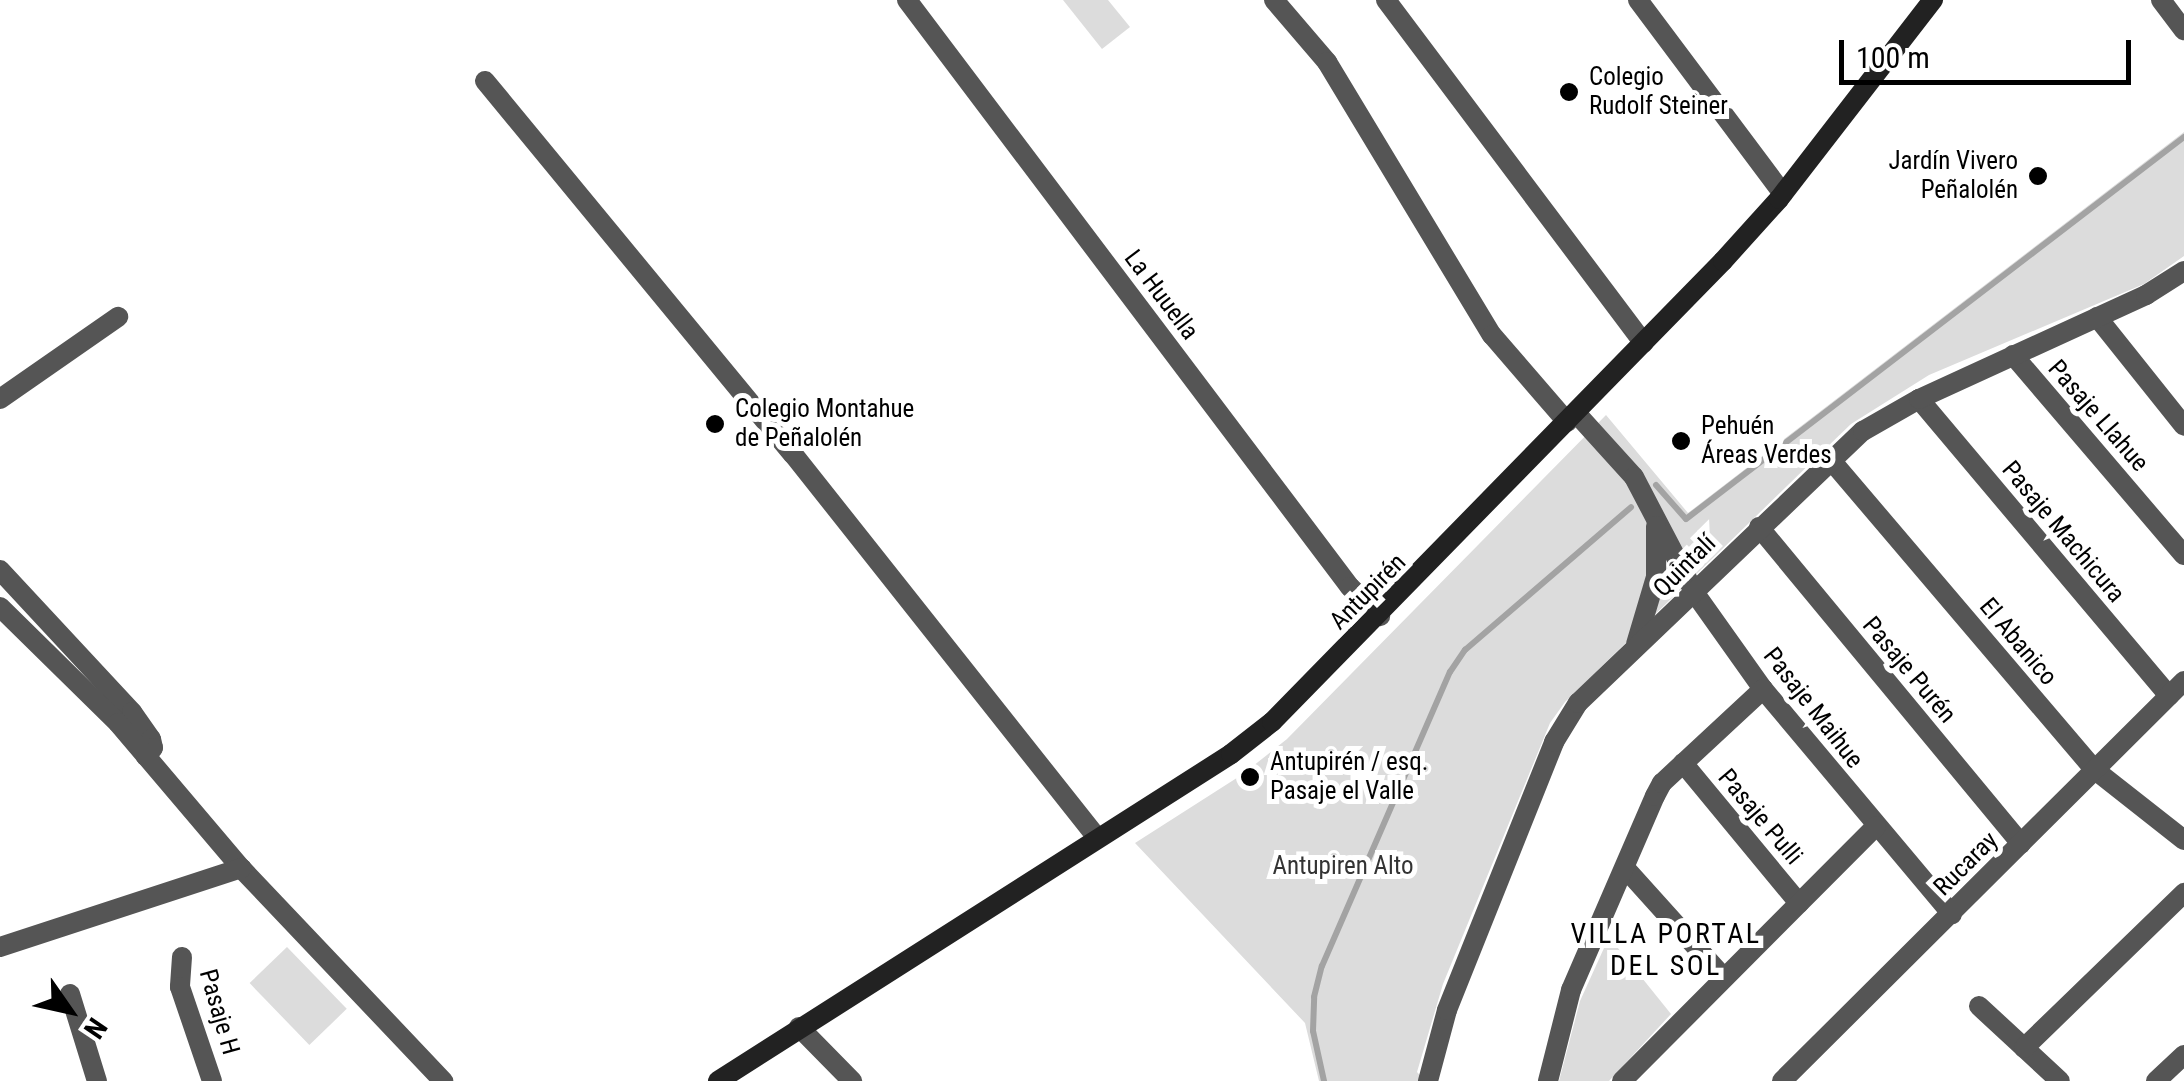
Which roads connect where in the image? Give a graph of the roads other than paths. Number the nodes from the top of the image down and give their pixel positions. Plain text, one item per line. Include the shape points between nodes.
1 (908, 0) edge
2 (1274, 0) edge
3 (1386, 0) edge
4 (1638, 0) edge
5 (1933, 0) edge
6 (2161, 0) edge
7 (2184, 30) edge
8 (485, 81) dead end
9 (1783, 194) junction
10 (2184, 271) edge
11 (2097, 316) junction
12 (118, 317) dead end
13 (1644, 343) junction
14 (2012, 356) junction
15 (0, 399) edge
16 (1919, 399) junction
17 (1572, 418) junction
18 (2184, 426) edge
19 (1830, 459) junction
20 (1656, 519) junction
21 (1759, 527) junction
22 (2184, 555) edge
23 (0, 570) edge
24 (1694, 592) junction
25 (0, 607) edge
26 (1380, 616) junction
27 (1635, 649) junction
28 (1763, 689) junction
29 (2176, 689) edge
30 (146, 756) junction
31 (1683, 764) junction
32 (2095, 770) junction
33 (1876, 826) junction
34 (1098, 837) junction
35 (2184, 840) edge
36 (2020, 844) junction
37 (240, 868) junction
38 (1625, 868) junction
39 (2184, 893) edge
40 (1799, 903) junction
41 (1952, 914) junction
42 (0, 947) edge
43 (182, 957) dead end
44 (1723, 978) junction
45 (70, 994) dead end
46 (1979, 1006) dead end
47 (799, 1027) junction
48 (2024, 1048) junction
49 (2184, 1055) edge
50 (1432, 1079) edge
51 (721, 1080) edge
52 (97, 1081) edge
53 (212, 1081) edge
54 (443, 1081) edge
55 (852, 1081) edge
56 (1548, 1081) edge
57 (1622, 1081) edge
58 (1782, 1081) edge
59 (2060, 1081) edge
60 (2156, 1081) edge

1 - 26 street, La Huuella via 1350,587
2 - 17 street, Pasaje Maihue via 1328,62 1492,336
3 - 13 street
4 - 9 street
5 - 9 street, Antupirén
6 - 7 street
8 - 34 street
9 - 13 street, Antupirén
10 - 11 street, Quintalí
11 - 14 street, Quintalí
11 - 18 street
12 - 15 street
13 - 17 street, Antupirén
14 - 16 street, Quintalí
14 - 22 street, Pasaje Llahue
16 - 19 street, Quintalí
16 - 29 street, Pasaje Machicura
17 - 20 street, Pasaje Maihue via 1634,476
17 - 26 street, Antupirén
19 - 21 street, Quintalí
19 - 32 street, El Abanico
20 - 24 street, Pasaje Maihue
20 - 27 street, Pasaje Maihue via 1656,578
21 - 24 street, Quintalí
21 - 36 street, Pasaje Purén
23 - 30 street via 132,712 151,739
24 - 27 street, Quintalí
24 - 28 street, Pasaje Maihue
25 - 30 street
26 - 34 street, Antupirén via 1272,722
27 - 50 street, Quintalí via 1565,717 1447,1010
28 - 31 street
28 - 33 street, Pasaje Maihue
29 - 32 street, Rucaray
30 - 37 street
31 - 38 street via 1655,796
31 - 40 street, Pasaje Pulli
32 - 35 street, El Abanico
32 - 36 street, Rucaray
33 - 40 street
33 - 41 street, Pasaje Maihue
34 - 47 street, Antupirén
36 - 41 street, Rucaray
37 - 42 street
37 - 54 street
38 - 44 street
38 - 56 street via 1572,990
39 - 48 street
40 - 44 street
41 - 58 street, Rucaray
43 - 53 street, Pasaje H via 180,987
44 - 57 street
45 - 52 street
46 - 48 street
47 - 51 street, Antupirén
47 - 55 street
48 - 59 street
49 - 60 street

